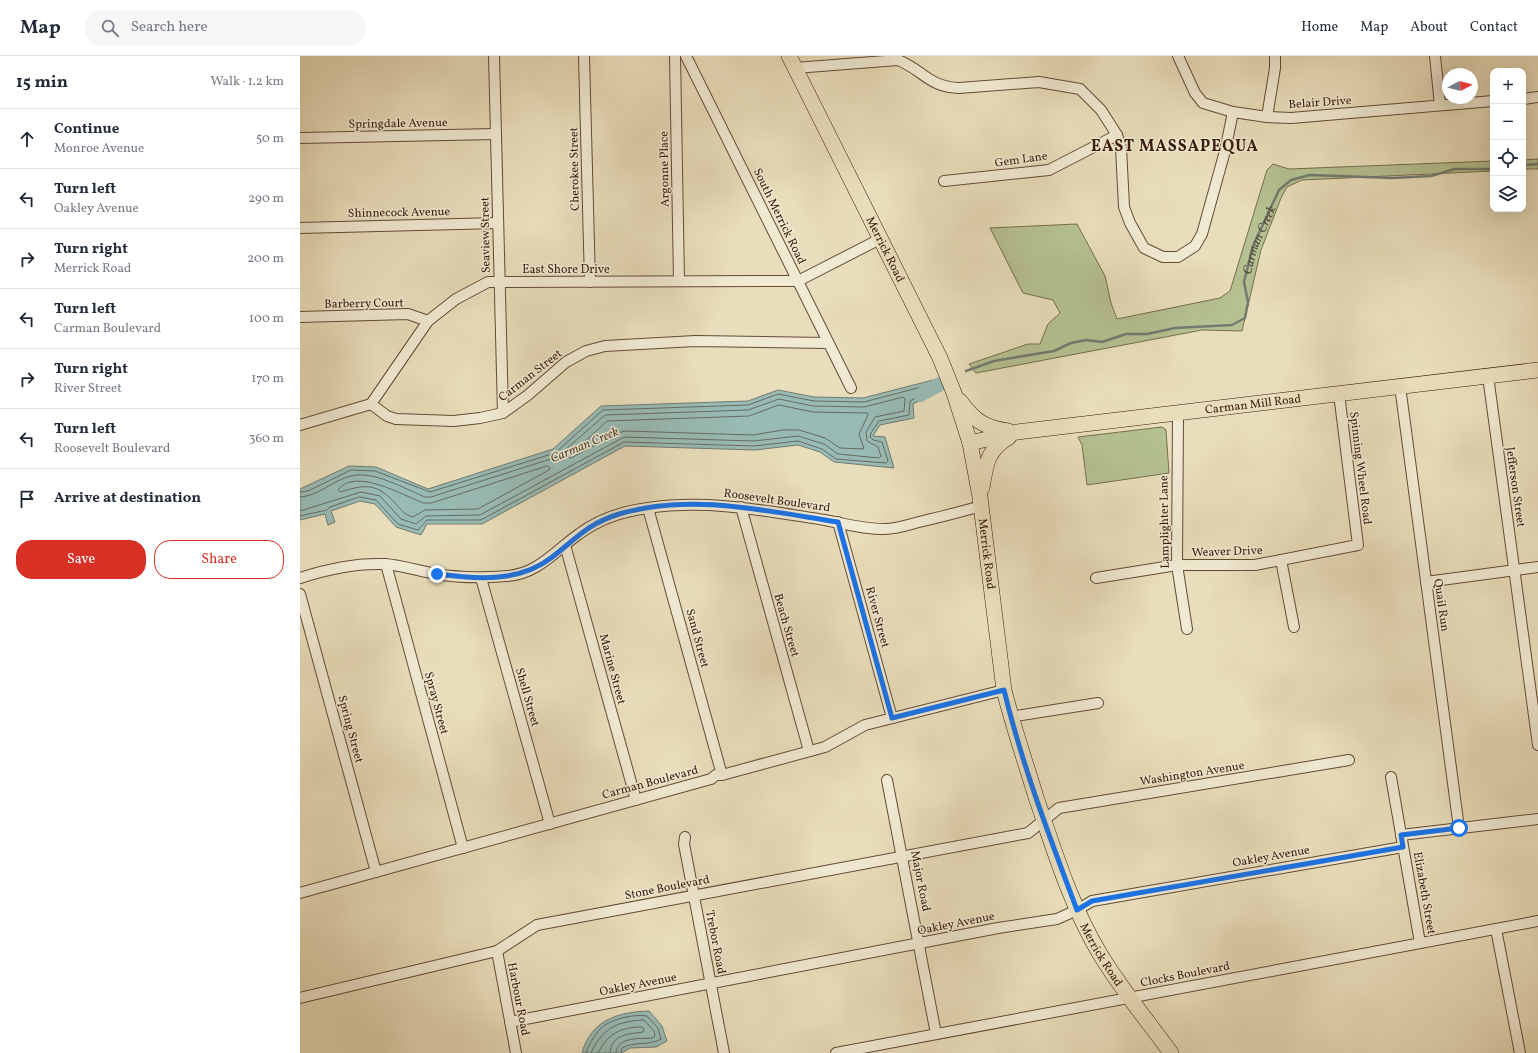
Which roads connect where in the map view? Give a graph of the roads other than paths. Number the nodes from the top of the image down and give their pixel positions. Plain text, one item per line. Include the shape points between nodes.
1 (494, 56) edge
2 (584, 56) edge
3 (675, 56) edge
4 (686, 56) edge
5 (1178, 56) edge
6 (1275, 56) edge
7 (1435, 56) edge
8 (792, 62) edge
9 (1538, 97) edge
10 (1526, 99) edge
11 (1490, 101) edge
12 (1440, 105) junction
13 (1233, 112) junction
14 (1268, 117) junction
15 (496, 134) junction
16 (1117, 135) junction
17 (300, 138) edge
18 (944, 181) dead end
19 (498, 223) junction
20 (300, 228) edge
21 (880, 239) junction
22 (500, 281) junction
23 (798, 281) junction
24 (590, 282) junction
25 (679, 282) junction
26 (300, 317) edge
27 (428, 321) junction
28 (828, 343) junction
29 (1538, 370) edge
30 (1488, 376) junction
31 (1400, 386) junction
32 (851, 388) dead end
33 (954, 393) junction
34 (1339, 394) junction
35 (371, 404) junction
36 (503, 413) junction
37 (1178, 414) junction
38 (300, 425) edge
39 (1017, 432) junction
40 (970, 443) junction
41 (981, 502) junction
42 (741, 507) junction
43 (648, 508) junction
44 (838, 522) junction
45 (565, 545) junction
46 (1358, 545) joint
47 (1281, 560) junction
48 (386, 564) junction
49 (1177, 565) junction
50 (1538, 567) edge
51 (1514, 570) junction
52 (300, 578) edge
53 (481, 578) junction
54 (1096, 578) dead end
55 (1426, 582) junction
56 (300, 594) edge
57 (1294, 627) dead end
58 (1187, 629) dead end
59 (1004, 690) junction
60 (1098, 703) dead end
61 (1010, 717) junction
62 (892, 718) junction
63 (1538, 745) edge
64 (809, 750) junction
65 (1349, 760) dead end
66 (722, 776) junction
67 (1391, 777) dead end
68 (887, 780) dead end
69 (636, 800) junction
70 (1538, 819) edge
71 (1044, 820) junction
72 (550, 824) junction
73 (1459, 828) junction
74 (1401, 835) junction
75 (685, 837) dead end
76 (1403, 847) junction
77 (463, 848) junction
78 (903, 856) junction
79 (376, 872) junction
80 (300, 893) edge
81 (694, 895) junction
82 (1077, 910) junction
83 (1538, 921) edge
84 (1496, 929) junction
85 (1420, 943) junction
86 (919, 944) junction
87 (497, 951) junction
88 (711, 984) junction
89 (300, 998) edge
90 (1129, 998) junction
91 (510, 1022) junction
92 (936, 1034) junction
93 (851, 1052) edge
94 (516, 1053) edge
95 (724, 1053) edge
96 (836, 1053) edge
97 (1171, 1053) edge
98 (1520, 1053) edge

1 - 15 street, Seaview Street
2 - 24 street, Cherokee Street
3 - 25 street, Argonne Place
4 - 23 street, South Merrick Road
5 - 13 street, Belair Drive via 1195,93 1203,103
6 - 14 street
7 - 12 street
8 - 16 street via 898,60 909,64 931,81 946,88 1039,82 1080,89 1101,110
8 - 21 main road, Merrick Road
9 - 10 street
11 - 12 street, Belair Drive
12 - 14 street, Belair Drive via 1291,118
13 - 14 street, Belair Drive
13 - 16 street via 1225,152 1202,234 1195,246 1178,257 1163,258 1144,248 1130,223 1124,207 1121,147
15 - 17 street, Springdale Avenue
15 - 19 street, Seaview Street
16 - 18 street, Gem Lane via 1049,170
19 - 20 street, Shinnecock Avenue
19 - 22 street, Seaview Street
21 - 23 street, East Shore Drive
21 - 33 main road, Merrick Road via 937,352
22 - 24 street, East Shore Drive
22 - 27 street, East Shore Drive via 488,282 456,299
22 - 36 street, Seaview Street
23 - 25 street, East Shore Drive
23 - 28 street, South Merrick Road
24 - 25 street, East Shore Drive
26 - 27 street, Barberry Court via 408,314
27 - 35 street, East Shore Drive
28 - 32 street, South Merrick Road
28 - 36 street, Carman Street via 695,341 605,346 586,351 566,362 528,396
29 - 30 main road, Carman Mill Road
30 - 31 main road, Carman Mill Road
30 - 51 street, Jefferson Street
31 - 34 main road, Carman Mill Road
31 - 55 street, Quail Run
33 - 39 main road via 979,423 990,428
33 - 40 main road, Merrick Road
34 - 37 main road, Carman Mill Road
34 - 46 street, Spinning Wheel Road
35 - 36 street, Carman Street via 387,416 396,419 454,421
35 - 38 street
37 - 39 main road, Carman Mill Road
37 - 49 street, Lamplighter Lane
39 - 40 main road, Carman Mill Road
39 - 41 main road via 999,442 992,450 986,465
40 - 41 main road, Merrick Road
41 - 44 street, Roosevelt Boulevard via 887,529 860,528
41 - 59 main road, Merrick Road
42 - 43 street, Roosevelt Boulevard via 688,504
42 - 44 street, Roosevelt Boulevard
42 - 64 street, Beach Street
43 - 45 street, Roosevelt Boulevard via 605,519 578,534
43 - 66 street, Sand Street
44 - 62 street, River Street
45 - 53 street, Roosevelt Boulevard via 532,570 514,576
45 - 69 street, Marine Street
46 - 47 street, Weaver Drive
47 - 49 street, Weaver Drive via 1255,565
47 - 57 street
48 - 52 street, Roosevelt Boulevard via 337,567
48 - 53 street, Roosevelt Boulevard via 437,574
48 - 77 street, Spray Street
49 - 54 street, Weaver Drive
49 - 58 street, Lamplighter Lane
50 - 51 street
51 - 55 street
51 - 63 street, Jefferson Street
53 - 72 street, Shell Street
55 - 73 street, Quail Run
56 - 79 street, Spring Street
59 - 61 main road, Merrick Road
59 - 62 street, Carman Boulevard
60 - 61 street
61 - 71 main road, Merrick Road
62 - 64 street, Carman Boulevard via 865,725 825,747
64 - 66 street, Carman Boulevard
65 - 71 street, Washington Avenue via 1060,808
66 - 69 street, Carman Boulevard via 716,775 711,779
67 - 74 street, Elizabeth Street
68 - 78 street, Major Road
69 - 72 street, Carman Boulevard
70 - 73 street
71 - 78 street, Stone Boulevard via 1028,833
71 - 82 main road, Merrick Road
72 - 77 street, Carman Boulevard
73 - 74 street
74 - 76 street, Elizabeth Street
75 - 81 street, Trebor Road via 684,844
76 - 82 street, Oakley Avenue via 1092,901
76 - 85 street, Elizabeth Street
77 - 79 street, Carman Boulevard
78 - 81 street, Stone Boulevard
78 - 86 street, Major Road
79 - 80 street, Carman Boulevard
81 - 87 street, Stone Boulevard via 537,925
81 - 88 street, Trebor Road
82 - 86 street, Oakley Avenue via 1057,919
82 - 90 main road, Merrick Road via 1099,953
83 - 84 street, Clocks Boulevard
84 - 85 street, Clocks Boulevard
84 - 98 street
85 - 90 street, Clocks Boulevard
86 - 88 street, Oakley Avenue
86 - 92 street, Major Road
87 - 89 street, Stone Boulevard
87 - 91 street, Harbour Road
88 - 91 street, Oakley Avenue
88 - 95 street, Trebor Road
90 - 92 street, Clocks Boulevard
90 - 97 main road, Merrick Road
91 - 94 street, Harbour Road
92 - 93 street, Clocks Boulevard
93 - 96 street, Clocks Boulevard

